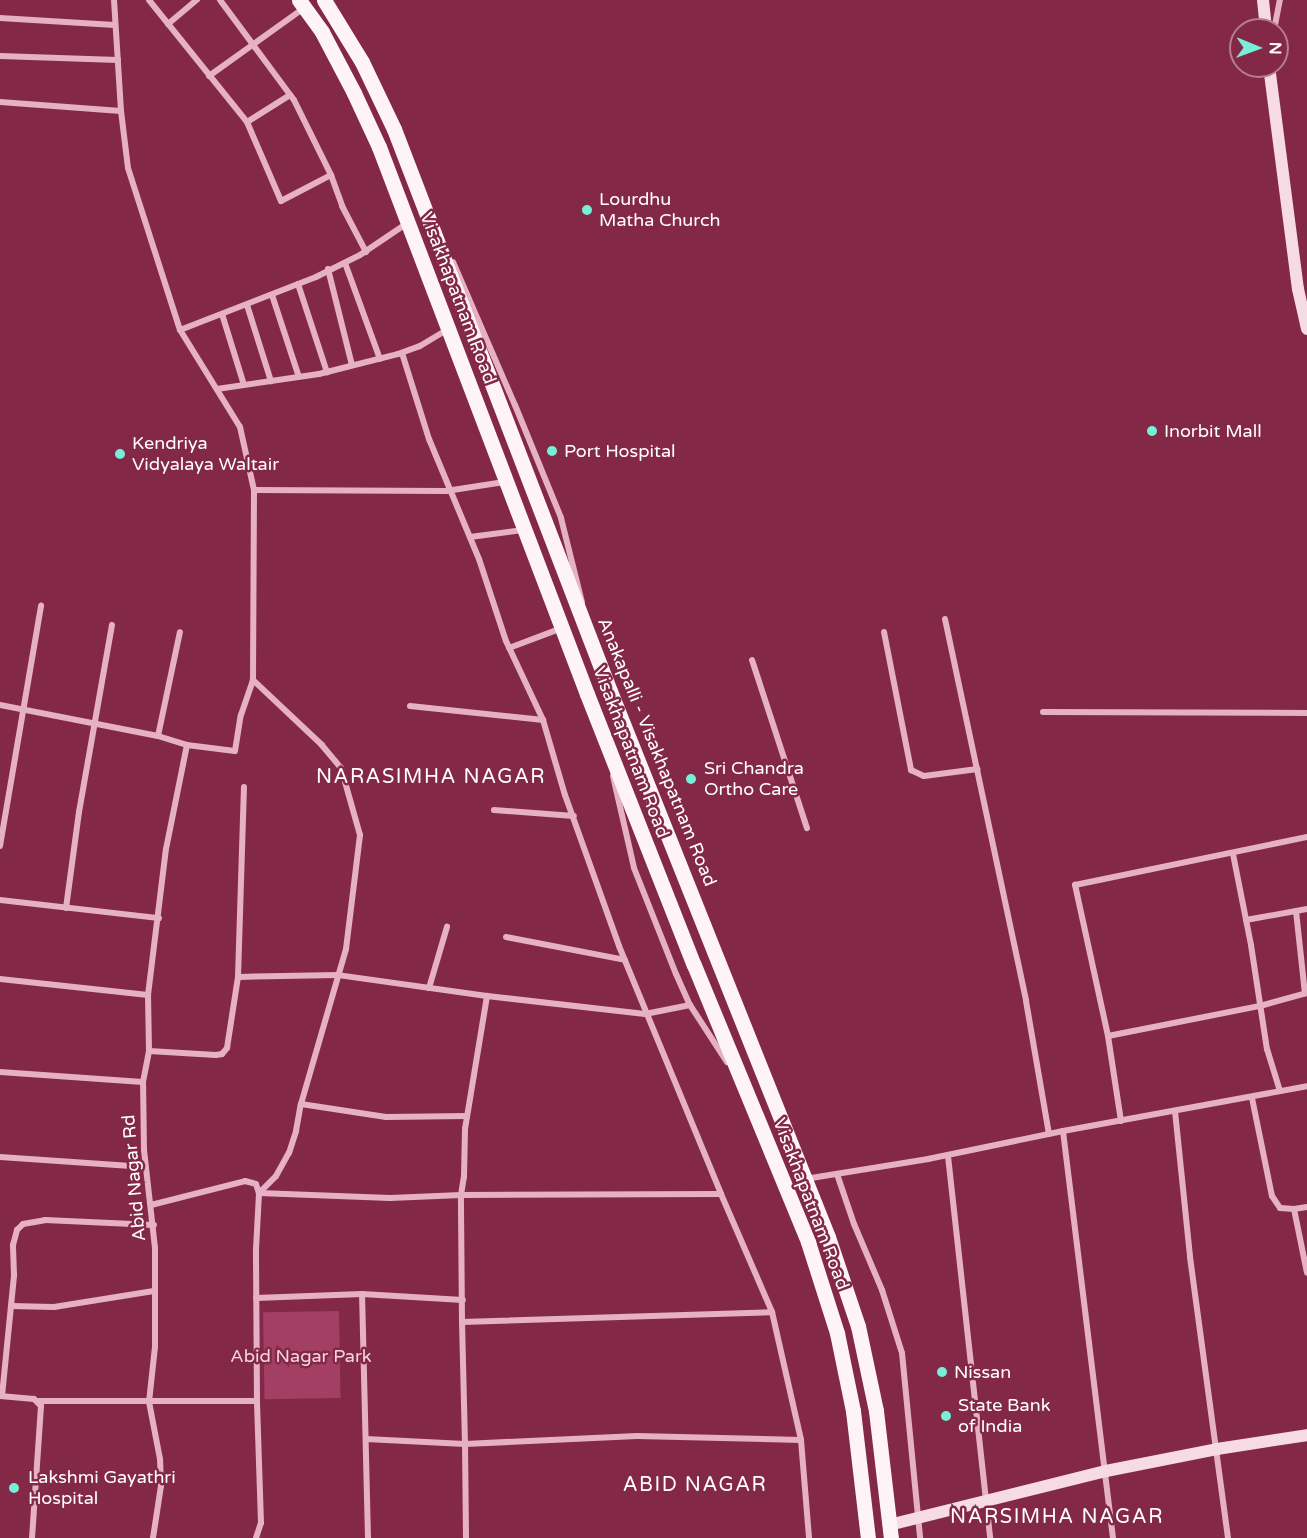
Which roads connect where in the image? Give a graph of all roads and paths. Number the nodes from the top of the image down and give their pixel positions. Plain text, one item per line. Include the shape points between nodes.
1 (114, 0) edge
2 (149, 0) edge
3 (197, 0) edge
4 (220, 0) edge
5 (324, 0) edge
6 (1263, 0) edge
7 (1280, 0) edge
8 (302, 4) edge
9 (0, 18) edge
10 (1265, 18) edge
11 (1276, 18) edge
12 (168, 24) junction
13 (116, 25) junction
14 (253, 45) junction
15 (0, 56) edge
16 (118, 60) junction
17 (209, 76) junction
18 (1271, 78) edge
19 (290, 95) junction
20 (0, 102) edge
21 (120, 111) junction
22 (247, 122) junction
23 (331, 176) junction
24 (408, 222) junction
25 (366, 252) junction
26 (345, 263) junction
27 (328, 269) junction
28 (298, 284) junction
29 (272, 295) junction
30 (247, 305) junction
31 (222, 314) junction
32 (449, 328) junction
33 (1307, 329) edge
34 (180, 330) junction
35 (402, 353) junction
36 (380, 359) junction
37 (352, 365) junction
38 (327, 372) junction
39 (298, 377) junction
40 (271, 381) junction
41 (244, 385) junction
42 (218, 389) junction
43 (508, 482) junction
44 (254, 490) junction
45 (451, 491) junction
46 (526, 530) junction
47 (470, 537) junction
48 (40, 605) dead end
49 (945, 619) dead end
50 (112, 625) dead end
51 (562, 627) junction
52 (180, 632) dead end
53 (884, 632) dead end
54 (510, 648) junction
55 (752, 660) dead end
56 (253, 680) junction
57 (0, 705) edge
58 (410, 706) dead end
59 (22, 709) junction
60 (1043, 712) dead end
61 (1307, 713) edge
62 (543, 720) junction
63 (95, 724) junction
64 (158, 736) junction
65 (604, 737) junction
66 (187, 745) junction
67 (978, 769) junction
68 (244, 787) dead end
69 (494, 810) dead end
70 (574, 816) junction
71 (807, 828) dead end
72 (1307, 837) edge
73 (0, 846) edge
74 (1233, 854) junction
75 (0, 900) edge
76 (66, 908) junction
77 (1307, 909) edge
78 (1296, 911) junction
79 (159, 918) junction
80 (1246, 920) junction
81 (447, 927) dead end
82 (506, 937) dead end
83 (625, 960) junction
84 (338, 975) junction
85 (238, 977) junction
86 (0, 979) edge
87 (429, 988) junction
88 (1306, 993) edge
89 (148, 995) junction
90 (487, 996) junction
91 (690, 1005) junction
92 (1260, 1006) junction
93 (645, 1014) junction
94 (1108, 1036) junction
95 (149, 1051) junction
96 (0, 1072) edge
97 (143, 1082) junction
98 (1307, 1086) edge
99 (744, 1087) junction
100 (1280, 1091) junction
101 (1252, 1098) junction
102 (301, 1104) junction
103 (1175, 1111) junction
104 (467, 1116) junction
105 (1121, 1121) junction
106 (1063, 1131) junction
107 (1049, 1134) junction
108 (948, 1156) junction
109 (0, 1157) edge
110 (146, 1167) junction
111 (837, 1174) junction
112 (804, 1179) junction
113 (259, 1193) junction
114 (721, 1194) junction
115 (460, 1195) junction
116 (151, 1205) junction
117 (1307, 1207) edge
118 (1294, 1209) junction
119 (154, 1225) junction
120 (1307, 1272) edge
121 (154, 1291) junction
122 (362, 1294) junction
123 (256, 1298) junction
124 (463, 1300) junction
125 (11, 1306) junction
126 (772, 1312) junction
127 (462, 1322) junction
128 (1, 1396) edge
129 (38, 1401) junction
130 (257, 1401) junction
131 (149, 1402) junction
132 (1307, 1435) edge
133 (366, 1439) junction
134 (801, 1440) junction
135 (465, 1444) junction
136 (1217, 1449) junction
137 (1106, 1471) junction
138 (986, 1500) junction
139 (918, 1518) junction
140 (890, 1532) edge
141 (32, 1538) edge
142 (153, 1538) edge
143 (256, 1538) edge
144 (368, 1538) edge
145 (466, 1538) edge
146 (809, 1538) edge
147 (868, 1538) edge
148 (920, 1538) edge
149 (990, 1538) edge
150 (1113, 1538) edge
151 (1228, 1538) edge

1 - 13 street
2 - 12 street
3 - 12 street
4 - 14 street
5 - 112 main road, Anakapalli - Visakhapatnam Road via 362,62 394,129
6 - 10 main road
7 - 11 street
8 - 14 street
8 - 24 main road, Visakhapatnam Road via 322,32 354,93
9 - 13 street
12 - 17 street
13 - 16 street
14 - 17 street
14 - 19 street
15 - 16 street
16 - 21 street
17 - 22 street
18 - 33 main road via 1298,289
19 - 22 street
19 - 23 street
20 - 21 street
21 - 34 street via 128,168
22 - 23 street via 281,201
23 - 25 street
24 - 25 street
24 - 32 main road, Visakhapatnam Road
25 - 26 street
26 - 27 street
26 - 36 street
27 - 28 street
27 - 37 street
28 - 29 street
28 - 38 street
29 - 30 street
29 - 39 street
30 - 31 street
30 - 40 street
31 - 34 street
31 - 41 street
32 - 35 street
32 - 43 main road, Visakhapatnam Road
34 - 42 street
35 - 36 street
35 - 45 street via 429,439
36 - 37 street
37 - 38 street
38 - 39 street
39 - 40 street
40 - 41 street
41 - 42 street
42 - 44 street via 240,427
43 - 45 street
43 - 46 main road, Visakhapatnam Road
44 - 45 street
44 - 56 street
45 - 47 street
46 - 47 street
46 - 51 main road, Visakhapatnam Road
47 - 54 street
48 - 59 street
49 - 67 street
50 - 63 street
51 - 54 street
51 - 65 main road, Visakhapatnam Road
52 - 64 street
53 - 67 street via 911,770 924,776
54 - 62 street
55 - 71 street
56 - 66 street via 241,715 235,751
56 - 84 street via 332,755 341,768 354,812 360,851 346,949
57 - 59 street
58 - 62 street
59 - 63 street
59 - 73 street
60 - 61 street
62 - 70 street
63 - 64 street
63 - 76 street
64 - 66 street
65 - 91 street via 634,868
65 - 99 main road, Visakhapatnam Road
66 - 79 street, Abid Nagar Rd via 166,849
67 - 107 street
68 - 85 street
69 - 70 street
70 - 83 street
72 - 74 street
74 - 80 street
74 - 94 street via 1076,885
75 - 76 street
76 - 79 street
77 - 78 street
78 - 80 street
78 - 88 street
79 - 89 street, Abid Nagar Rd
80 - 92 street
81 - 87 street
82 - 83 street
83 - 93 street
84 - 85 street
84 - 87 street
84 - 102 street
85 - 95 street via 229,1041 222,1054
86 - 89 street
87 - 90 street
88 - 92 street
89 - 95 street, Abid Nagar Rd
90 - 93 street
90 - 104 street
91 - 93 street
91 - 99 street
92 - 94 street
92 - 100 street via 1267,1049
93 - 114 street via 694,1122
94 - 105 street
95 - 97 street, Abid Nagar Rd
96 - 97 street
97 - 110 street, Abid Nagar Rd
98 - 100 street
99 - 147 main road, Visakhapatnam Road via 808,1242 837,1333 853,1411
100 - 101 street
101 - 103 street
101 - 118 street via 1272,1196 1280,1208
102 - 104 street via 386,1117
102 - 113 street via 289,1153 276,1176
103 - 105 street
103 - 136 street via 1190,1257
104 - 115 street
105 - 106 street
106 - 107 street
106 - 137 street
107 - 108 street
108 - 111 street
108 - 138 street
109 - 110 street
110 - 116 street, Abid Nagar Rd
111 - 112 street
111 - 139 street via 902,1353
112 - 140 main road, Anakapalli - Visakhapatnam Road via 858,1326 876,1412
113 - 115 street via 390,1198
113 - 116 street via 256,1184 245,1181
113 - 123 street
114 - 115 street
114 - 126 street
115 - 124 street
116 - 119 street, Abid Nagar Rd
117 - 118 street
118 - 120 street
119 - 121 street, Abid Nagar Rd
119 - 125 street via 45,1220 23,1224 13,1245
121 - 125 street via 54,1307
121 - 131 street, Abid Nagar Rd via 155,1347
122 - 123 street
122 - 124 street
122 - 133 street
123 - 130 street
124 - 127 street
125 - 128 street
126 - 127 street
126 - 134 street
127 - 135 street
128 - 129 street
129 - 131 street
129 - 141 street via 42,1414
130 - 131 street
130 - 143 street via 261,1523
131 - 142 street, Abid Nagar Rd via 161,1486
132 - 136 main road
133 - 135 street
133 - 144 street
134 - 135 street via 637,1436
134 - 146 street
135 - 145 street
136 - 137 main road
136 - 151 street
137 - 138 main road
137 - 150 street
138 - 139 main road
138 - 149 street
139 - 140 main road
139 - 148 street

